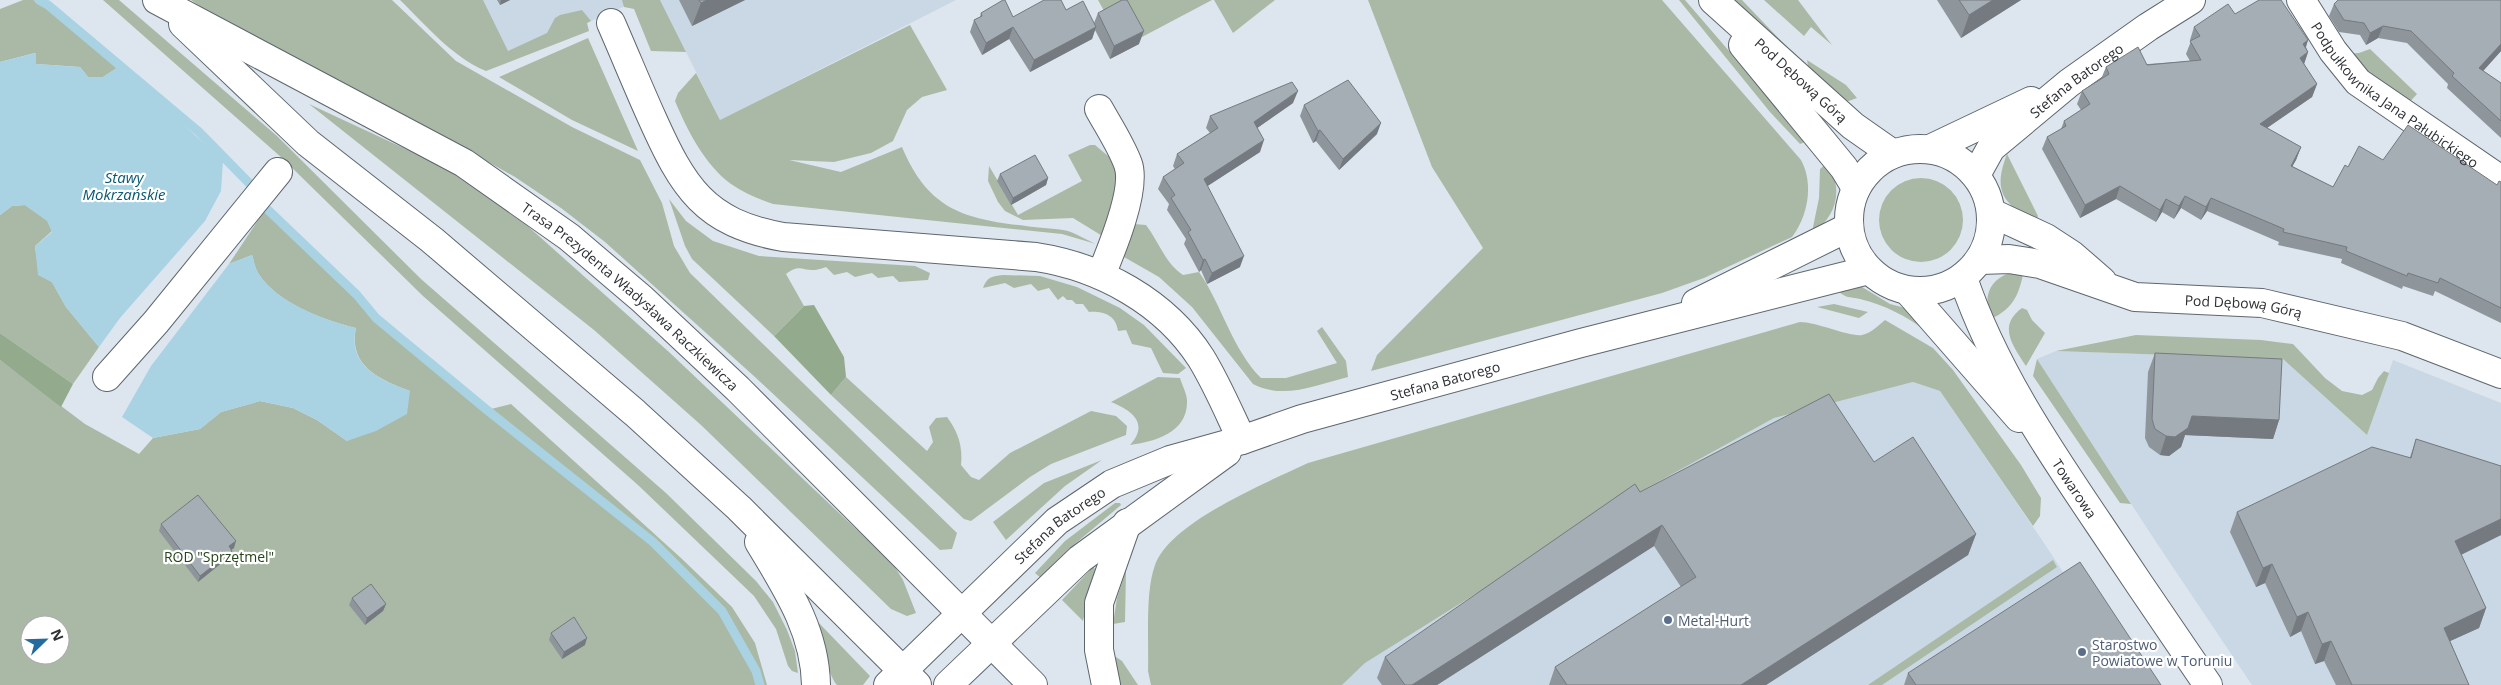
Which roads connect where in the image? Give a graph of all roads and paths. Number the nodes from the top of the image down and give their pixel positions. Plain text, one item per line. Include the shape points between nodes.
1 (2191, 0) edge
2 (2301, 0) edge
3 (1713, 1) edge
4 (612, 23) dead end
5 (2068, 83) junction
6 (1099, 109) dead end
7 (1930, 150) junction
8 (1893, 154) junction
9 (278, 172) dead end
10 (1976, 175) junction
11 (2501, 180) edge
12 (1856, 188) junction
13 (1992, 213) junction
14 (1849, 227) junction
15 (1972, 269) junction
16 (1869, 270) junction
17 (1101, 275) junction
18 (2112, 290) junction
19 (1908, 291) junction
20 (1651, 325) junction
21 (2501, 374) edge
22 (107, 378) dead end
23 (1242, 440) junction
24 (2046, 446) junction
25 (739, 508) junction
26 (1127, 523) junction
27 (962, 613) junction
28 (992, 643) junction
29 (955, 678) edge
30 (902, 680) edge
31 (816, 685) edge
32 (1033, 685) edge
33 (1106, 685) edge
34 (2208, 685) edge

1 - 5 street, Stefana Batorego
2 - 11 street, Podpułkownika Jana Pałubickiego via 2333,52 2358,82
3 - 8 street, Pod Dębową Górą via 1853,126
3 - 12 street via 1750,55 1844,168
4 - 17 street via 678,173 698,198 732,222 783,237 1045,258
5 - 7 street
5 - 10 street, Stefana Batorego via 1991,148
6 - 17 street via 1129,166 1127,200
7 - 8 street via 1906,150
7 - 10 street via 1944,152
8 - 12 street via 1870,170
9 - 22 street
10 - 13 street via 1988,196
12 - 14 street
13 - 15 street via 1990,237
13 - 18 street via 2046,238 2072,255
14 - 16 street via 1855,248
14 - 20 street, Stefana Batorego
15 - 18 street, Pod Dębową Górą via 2009,259 2040,264
15 - 19 street via 1938,290
15 - 24 street, Towarowa via 1973,308
16 - 19 street via 1891,286
16 - 20 street, Stefana Batorego
17 - 23 street via 1139,296 1178,330 1201,358
18 - 21 street, Pod Dębową Górą via 2135,298 2262,303 2402,336
19 - 24 street
20 - 23 street, Stefana Batorego via 1309,416
23 - 26 street, Stefana Batorego
23 - 27 street, Stefana Batorego via 1170,460 1104,488 1057,521
24 - 34 street, Towarowa
25 - 27 street, Trasa Prezydenta Władysława Raczkiewicza via 636,413 432,240 308,143 157,0 464,163 570,237 738,389
25 - 30 street, Trasa Prezydenta Władysława Raczkiewicza
25 - 31 street, Trasa Prezydenta Władysława Raczkiewicza via 805,625 813,652
26 - 28 street, Stefana Batorego via 1080,559
26 - 33 street via 1099,603 1099,650
27 - 28 street, Trasa Prezydenta Władysława Raczkiewicza
27 - 30 street, Stefana Batorego via 932,642
28 - 29 street, Stefana Batorego
28 - 32 street, Trasa Prezydenta Władysława Raczkiewicza

